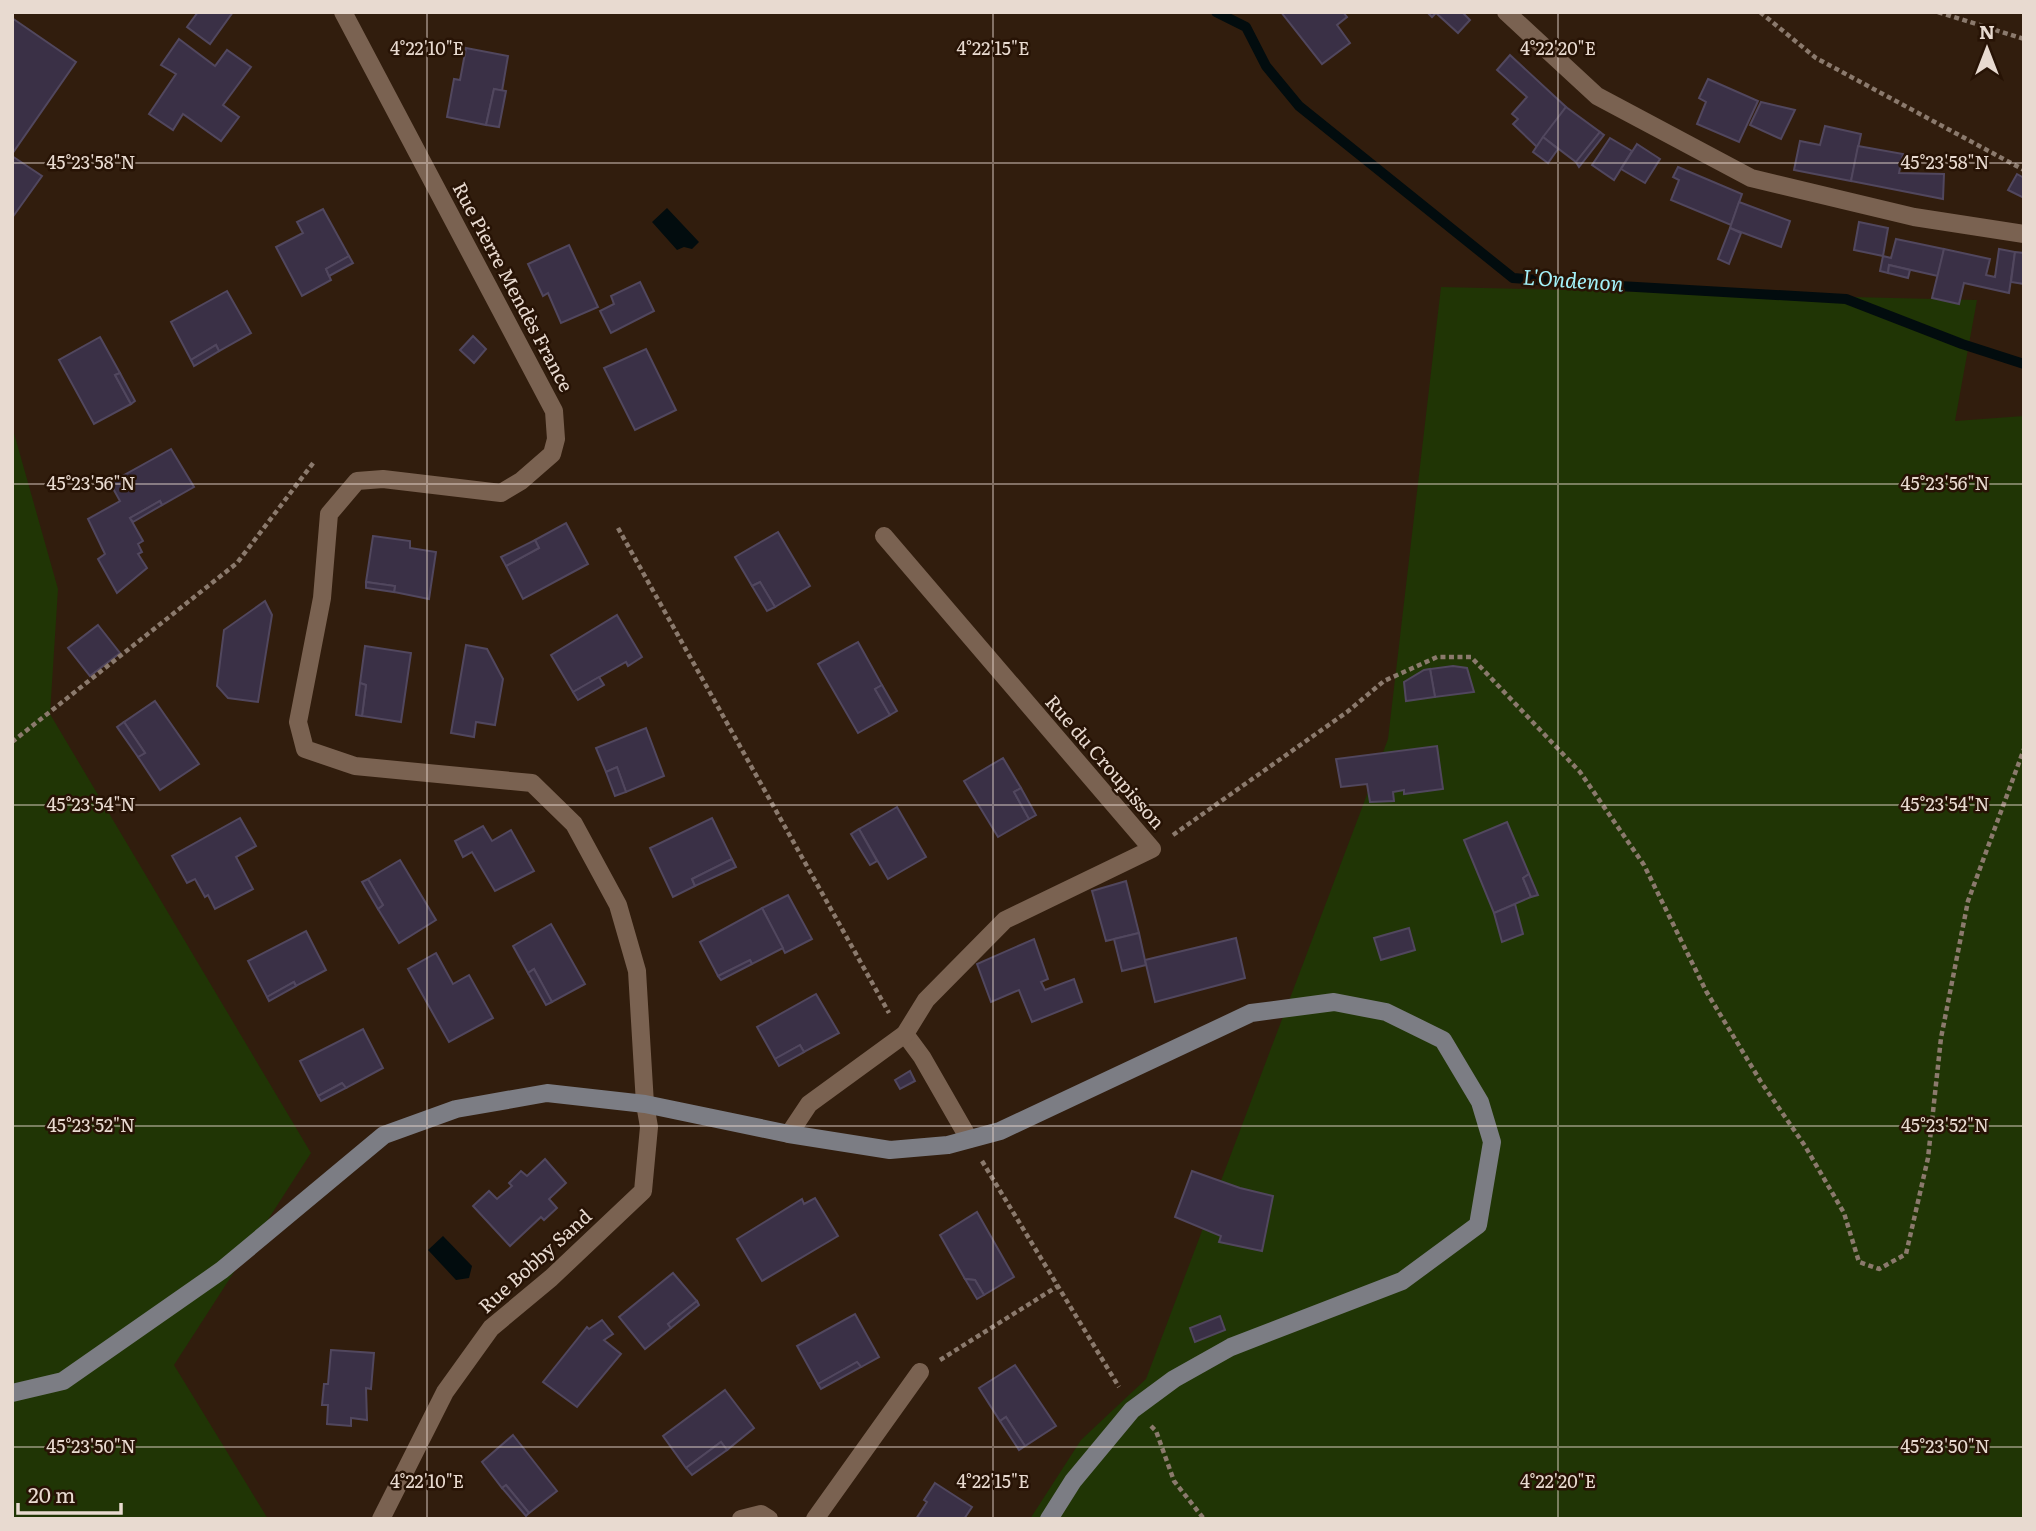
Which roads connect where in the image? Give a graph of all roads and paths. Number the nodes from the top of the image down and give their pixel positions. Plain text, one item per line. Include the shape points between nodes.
1 (343, 12) edge
2 (1506, 12) edge
3 (1760, 12) edge
4 (1938, 12) edge
5 (2024, 39) edge
6 (2024, 170) edge
7 (2024, 234) edge
8 (314, 462) dead end
9 (618, 528) dead end
10 (884, 536) dead end
11 (12, 743) edge
12 (2024, 748) edge
13 (1152, 849) junction
14 (905, 1034) junction
15 (645, 1104) junction
16 (789, 1133) junction
17 (969, 1139) junction
18 (1058, 1286) junction
19 (920, 1372) joint
20 (12, 1393) edge
21 (1132, 1410) junction
22 (381, 1519) edge
23 (741, 1519) edge
24 (769, 1519) edge
25 (815, 1519) edge
26 (1049, 1519) edge
27 (1204, 1519) edge

1 - 15 street, Rue Pierre Mendès France via 554,411 556,439 552,454 501,493 383,479 357,481 329,514 322,598 298,722 305,749 355,766 532,783 574,824 618,905 637,971
2 - 7 street via 1597,96 1751,178 1914,217
3 - 6 path via 1816,58
4 - 5 path
8 - 11 path via 237,563
9 - 14 path via 885,1008
10 - 13 street, Rue du Croupisson
12 - 13 path via 1968,901 1941,1038 1928,1158 1906,1254 1880,1269 1860,1262 1844,1213 1706,991 1644,865 1580,772 1471,657 1437,657 1384,681
13 - 14 street, Rue du Croupisson via 1005,920 926,999
14 - 16 street, Rue du Croupisson via 809,1104
14 - 17 street
15 - 16 street
15 - 20 street via 547,1093 456,1109 384,1135 222,1270 74,1374
15 - 22 street, Rue Bobby Sand via 649,1127 643,1191 491,1328 445,1392
16 - 17 street via 890,1150
17 - 18 path
17 - 21 street via 1000,1131 1251,1013 1334,1002 1387,1012 1443,1040 1480,1102 1492,1142 1478,1225 1402,1282 1231,1347 1174,1379
18 - 19 path
18 - 21 path
19 - 25 street
21 - 26 street via 1073,1481
21 - 27 path via 1156,1431 1174,1481
23 - 24 street via 761,1514

